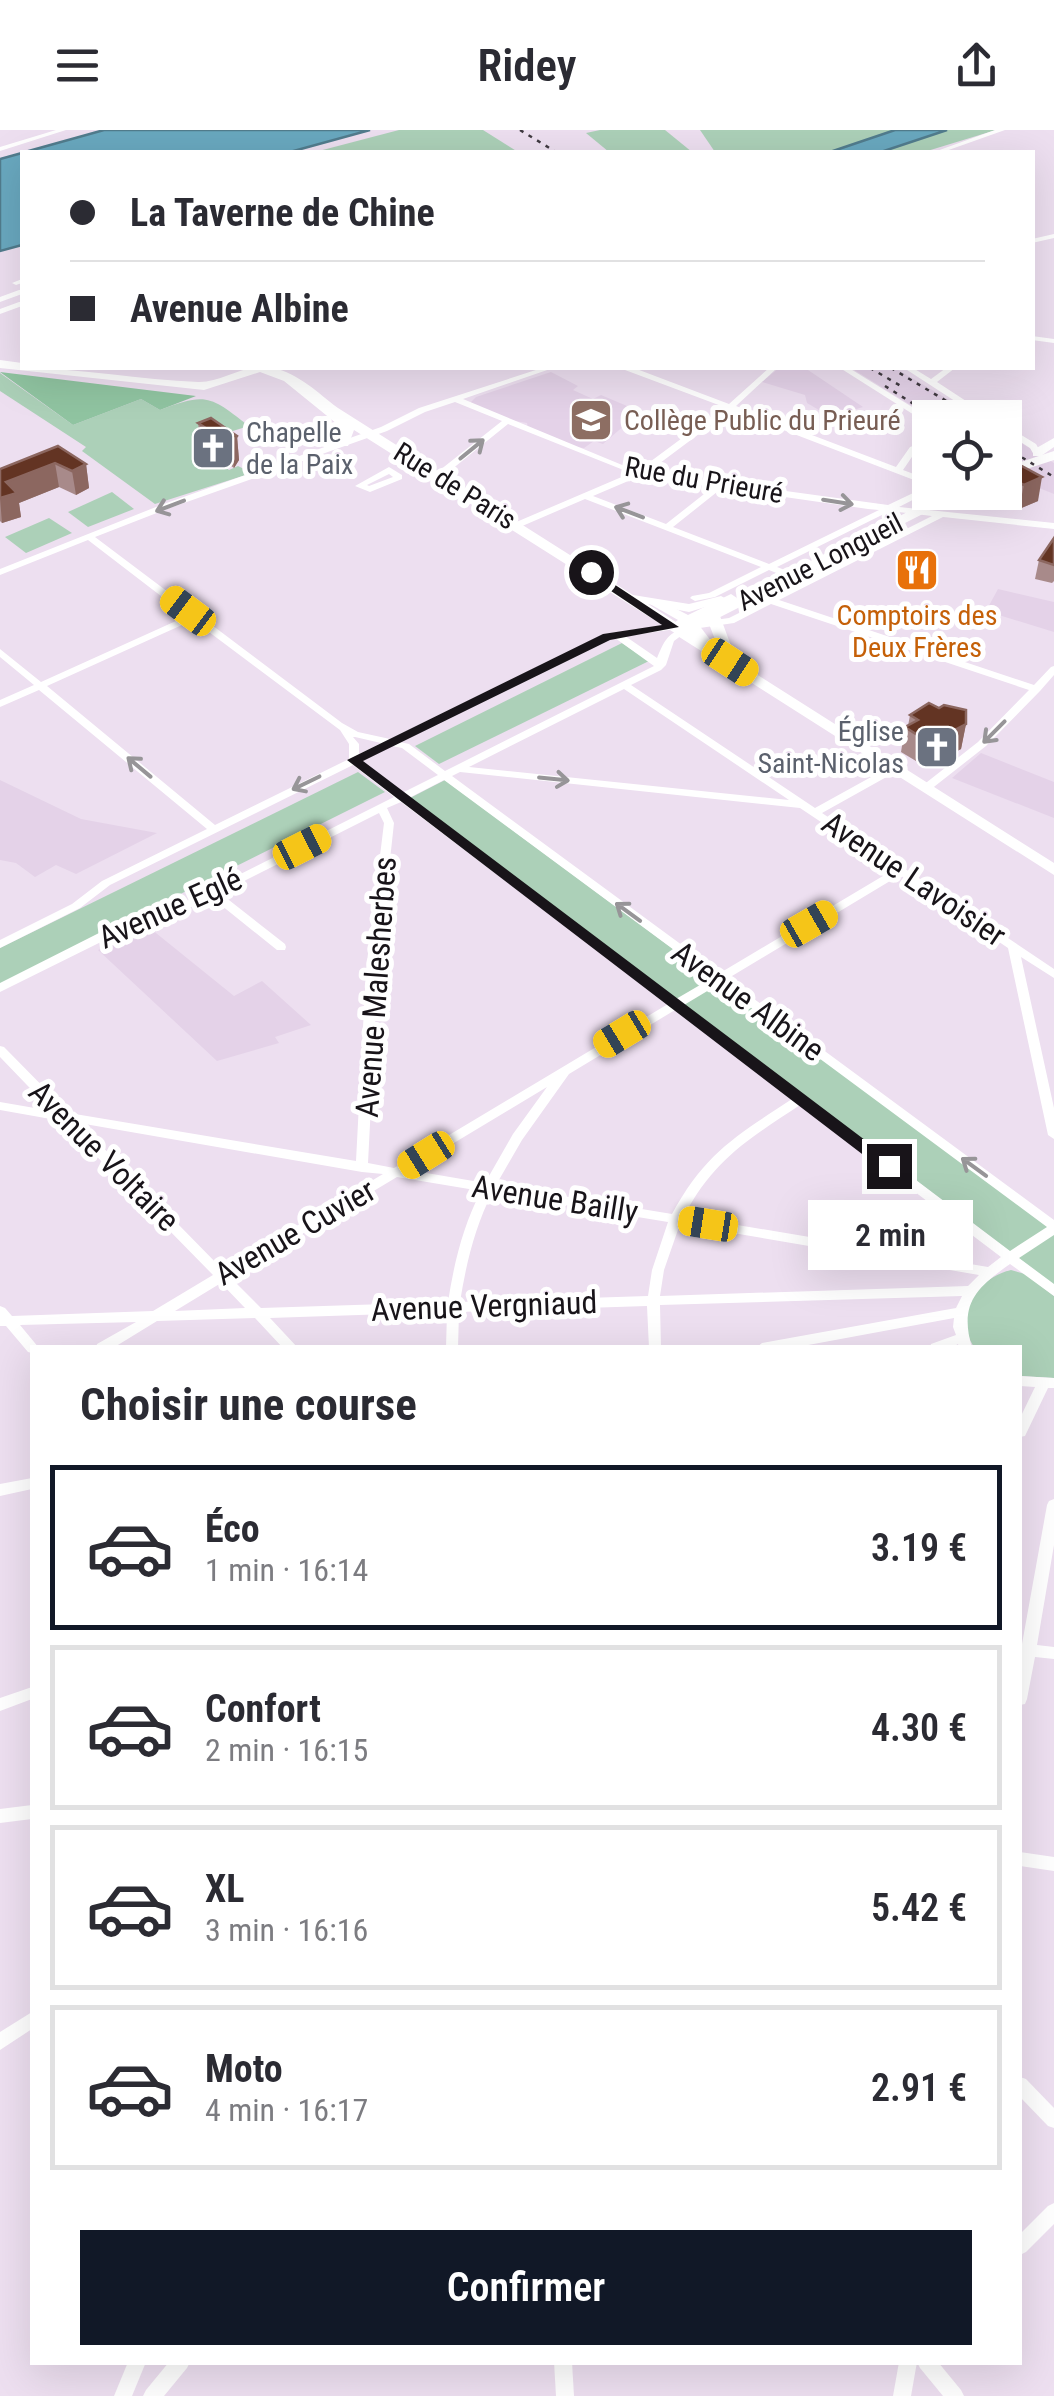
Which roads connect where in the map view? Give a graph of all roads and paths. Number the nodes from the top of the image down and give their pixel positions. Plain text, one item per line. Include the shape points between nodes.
1 (15, 130) edge
2 (34, 130) edge
3 (63, 130) edge
4 (1002, 130) edge
5 (43, 136) junction
6 (29, 140) junction
7 (0, 149) edge
8 (944, 150) edge
9 (262, 370) edge
10 (544, 370) edge
11 (633, 370) edge
12 (770, 370) edge
13 (847, 370) edge
14 (911, 370) edge
15 (947, 370) edge
16 (108, 371) edge
17 (932, 382) junction
18 (454, 399) junction
19 (960, 400) edge
20 (730, 406) junction
21 (333, 411) junction
22 (912, 411) edge
23 (506, 422) junction
24 (372, 434) junction
25 (1022, 439) edge
26 (1054, 442) edge
27 (342, 443) junction
28 (912, 451) edge
29 (1048, 454) edge
30 (1022, 463) edge
31 (900, 470) junction
32 (638, 473) junction
33 (438, 476) junction
34 (912, 480) edge
35 (721, 484) junction
36 (585, 496) junction
37 (912, 504) edge
38 (912, 504) edge
39 (884, 508) junction
40 (914, 510) edge
41 (920, 510) edge
42 (957, 510) edge
43 (517, 526) junction
44 (1054, 526) edge
45 (668, 527) junction
46 (90, 538) junction
47 (4, 557) dead end
48 (15, 566) junction
49 (783, 571) junction
50 (0, 572) edge
51 (618, 590) junction
52 (754, 595) junction
53 (773, 600) junction
54 (194, 616) junction
55 (687, 619) junction
56 (716, 620) junction
57 (617, 635) junction
58 (0, 652) edge
59 (730, 662) junction
60 (661, 665) junction
61 (1054, 669) edge
62 (623, 684) junction
63 (40, 685) junction
64 (1039, 687) junction
65 (1054, 691) edge
66 (0, 704) edge
67 (340, 725) junction
68 (394, 741) junction
69 (354, 760) junction
70 (896, 768) junction
71 (457, 769) junction
72 (444, 775) junction
73 (926, 788) junction
74 (401, 797) junction
75 (805, 805) junction
76 (381, 807) junction
77 (816, 812) junction
78 (214, 829) junction
79 (901, 870) junction
80 (1054, 870) edge
81 (212, 892) junction
82 (0, 944) edge
83 (282, 946) dead end
84 (1013, 947) junction
85 (1054, 974) edge
86 (717, 978) junction
87 (0, 988) edge
88 (674, 1003) junction
89 (0, 1050) edge
90 (570, 1065) junction
91 (800, 1098) junction
92 (0, 1106) edge
93 (64, 1116) junction
94 (1054, 1135) edge
95 (362, 1168) junction
96 (397, 1173) junction
97 (487, 1188) junction
98 (675, 1218) junction
99 (1054, 1228) edge
100 (1011, 1259) junction
101 (992, 1272) junction
102 (222, 1274) junction
103 (968, 1291) junction
104 (1054, 1291) edge
105 (652, 1302) junction
106 (452, 1307) junction
107 (258, 1312) junction
108 (958, 1312) junction
109 (153, 1316) junction
110 (2, 1320) edge
111 (964, 1343) edge
112 (30, 1345) edge
113 (107, 1345) edge
114 (289, 1345) edge
115 (452, 1345) edge
116 (656, 1345) edge
117 (778, 1345) edge
118 (1022, 1382) edge
119 (1048, 1384) edge
120 (1022, 1429) edge
121 (30, 1484) edge
122 (0, 1490) edge
123 (1054, 1505) edge
124 (1024, 1650) edge
125 (1054, 1653) edge
126 (30, 1694) edge
127 (0, 1705) edge
128 (30, 1812) edge
129 (0, 1816) edge
130 (1022, 1859) edge
131 (1054, 1864) edge
132 (30, 2021) edge
133 (0, 2042) edge
134 (1022, 2087) edge
135 (1054, 2120) edge
136 (1054, 2212) edge
137 (1022, 2244) edge
138 (136, 2365) edge
139 (178, 2365) edge
140 (563, 2365) edge
141 (907, 2365) edge
142 (929, 2365) edge
143 (123, 2396) edge
144 (152, 2396) edge
145 (565, 2396) edge
146 (902, 2396) edge
147 (955, 2396) edge

1 - 6 street
2 - 5 street
3 - 5 street
4 - 8 street
5 - 6 street
6 - 7 street
9 - 16 main road via 214,389
9 - 21 main road, Rue de Paris
10 - 18 street
11 - 20 street
12 - 20 street
13 - 22 street
14 - 17 street
15 - 17 street
17 - 19 street
18 - 23 street, Rue du Prieuré
18 - 24 street
20 - 31 street
20 - 32 street
21 - 24 main road, Rue de Paris
21 - 27 main road via 349,428
23 - 32 street, Rue du Prieuré
33 -> 23 street
24 - 27 street
24 - 33 main road, Rue de Paris
25 - 29 street
26 - 29 street
27 -> 46 street
28 - 31 street
29 - 30 main road
31 - 34 street
32 - 35 street, Rue du Prieuré
32 - 36 street
33 - 43 main road, Rue de Paris
35 -> 39 street, Rue du Prieuré
35 - 45 street
36 - 43 street
45 -> 36 street
37 - 39 street, Avenue Eglé
38 - 39 street, Rue du Prieuré
39 - 49 street, Avenue Eglé
40 - 49 main road, Avenue Longueil
41 - 53 street
42 - 44 street, Rue du Prieuré
43 - 51 main road, Rue de Paris
45 - 49 street
46 - 48 street
46 - 54 street
47 - 48 street
48 - 50 street
49 - 52 main road, Avenue Longueil
49 - 55 main road, Avenue Longueil
49 - 55 street, Avenue Eglé via 712,595
51 - 55 main road, Rue de Paris
51 - 55 main road, Rue de Paris
52 - 53 street
52 - 56 main road, Avenue Longueil
53 - 56 street
53 - 64 street
54 - 63 street
54 - 67 street
55 - 56 main road, Avenue Longueil
55 - 57 street, Avenue Eglé
55 - 59 street
55 - 60 street
56 - 59 street
57 - 60 street
57 - 68 street, Avenue Eglé
58 - 63 street
59 - 70 street
60 - 62 street, Avenue Eglé
61 - 64 street
62 - 71 street, Avenue Eglé
62 - 75 street, Avenue Lavoisier
63 - 66 street
78 -> 63 street
64 - 65 street
64 -> 73 street
67 - 68 street
67 - 69 street via 354,744
68 - 69 street, Avenue Eglé
68 - 72 street, Avenue Albine
69 - 74 street, Avenue Albine
69 -> 78 street, Avenue Eglé
70 - 73 street
70 - 77 street
71 - 72 street, Avenue Eglé
71 -> 75 street
72 - 74 street, Avenue Eglé
86 -> 72 street, Avenue Albine
73 - 80 street
74 - 76 street, Avenue Eglé
74 - 88 street, Avenue Albine
75 - 77 street, Avenue Lavoisier
76 - 81 street, Avenue Eglé
76 - 95 street, Avenue Malesherbes via 389,823 372,970
77 - 79 street, Avenue Lavoisier
78 - 82 street, Avenue Eglé
79 - 84 street, Avenue Lavoisier
79 - 86 street, Avenue Cuvier
81 - 83 street
81 - 87 street, Avenue Eglé
84 - 85 street, Avenue Lavoisier
84 - 94 street
86 - 88 street, Avenue Cuvier
99 -> 86 street, Avenue Albine
88 - 90 street, Avenue Cuvier
88 - 91 street, Avenue Albine
89 - 93 street, Avenue Voltaire
90 - 96 street, Avenue Cuvier
90 - 97 street
91 - 98 street via 720,1155
91 - 100 street, Avenue Albine
92 - 93 street, Avenue Bailly
93 - 95 street, Avenue Bailly
93 - 102 street, Avenue Voltaire
95 - 96 street, Avenue Bailly
96 - 97 street, Avenue Bailly
96 - 102 street, Avenue Cuvier
97 - 98 street, Avenue Bailly
97 - 106 street via 458,1264
98 - 101 street, Avenue Bailly
98 - 105 street
99 - 100 street
100 - 101 street
100 - 104 street, Avenue Albine
101 - 103 street
102 - 107 street, Avenue Voltaire
102 - 109 street, Avenue Cuvier
103 - 105 street, Avenue Vergniaud
103 - 108 street
105 - 106 street, Avenue Vergniaud
105 - 116 street
106 - 107 street, Avenue Vergniaud
106 - 115 street
107 - 109 street, Avenue Vergniaud
107 - 114 street, Avenue Voltaire
108 - 111 street
108 - 117 street
109 - 110 street, Avenue Vergniaud
109 - 113 street, Avenue Cuvier
110 - 112 street
118 - 119 street
119 - 120 street
121 - 122 street
123 - 124 street
124 - 125 street
126 - 127 street
128 - 129 street
130 - 131 street
132 - 133 street
134 - 135 street
136 - 137 street
138 - 143 street
139 - 144 street
140 - 145 street
141 - 146 street
142 - 147 street

